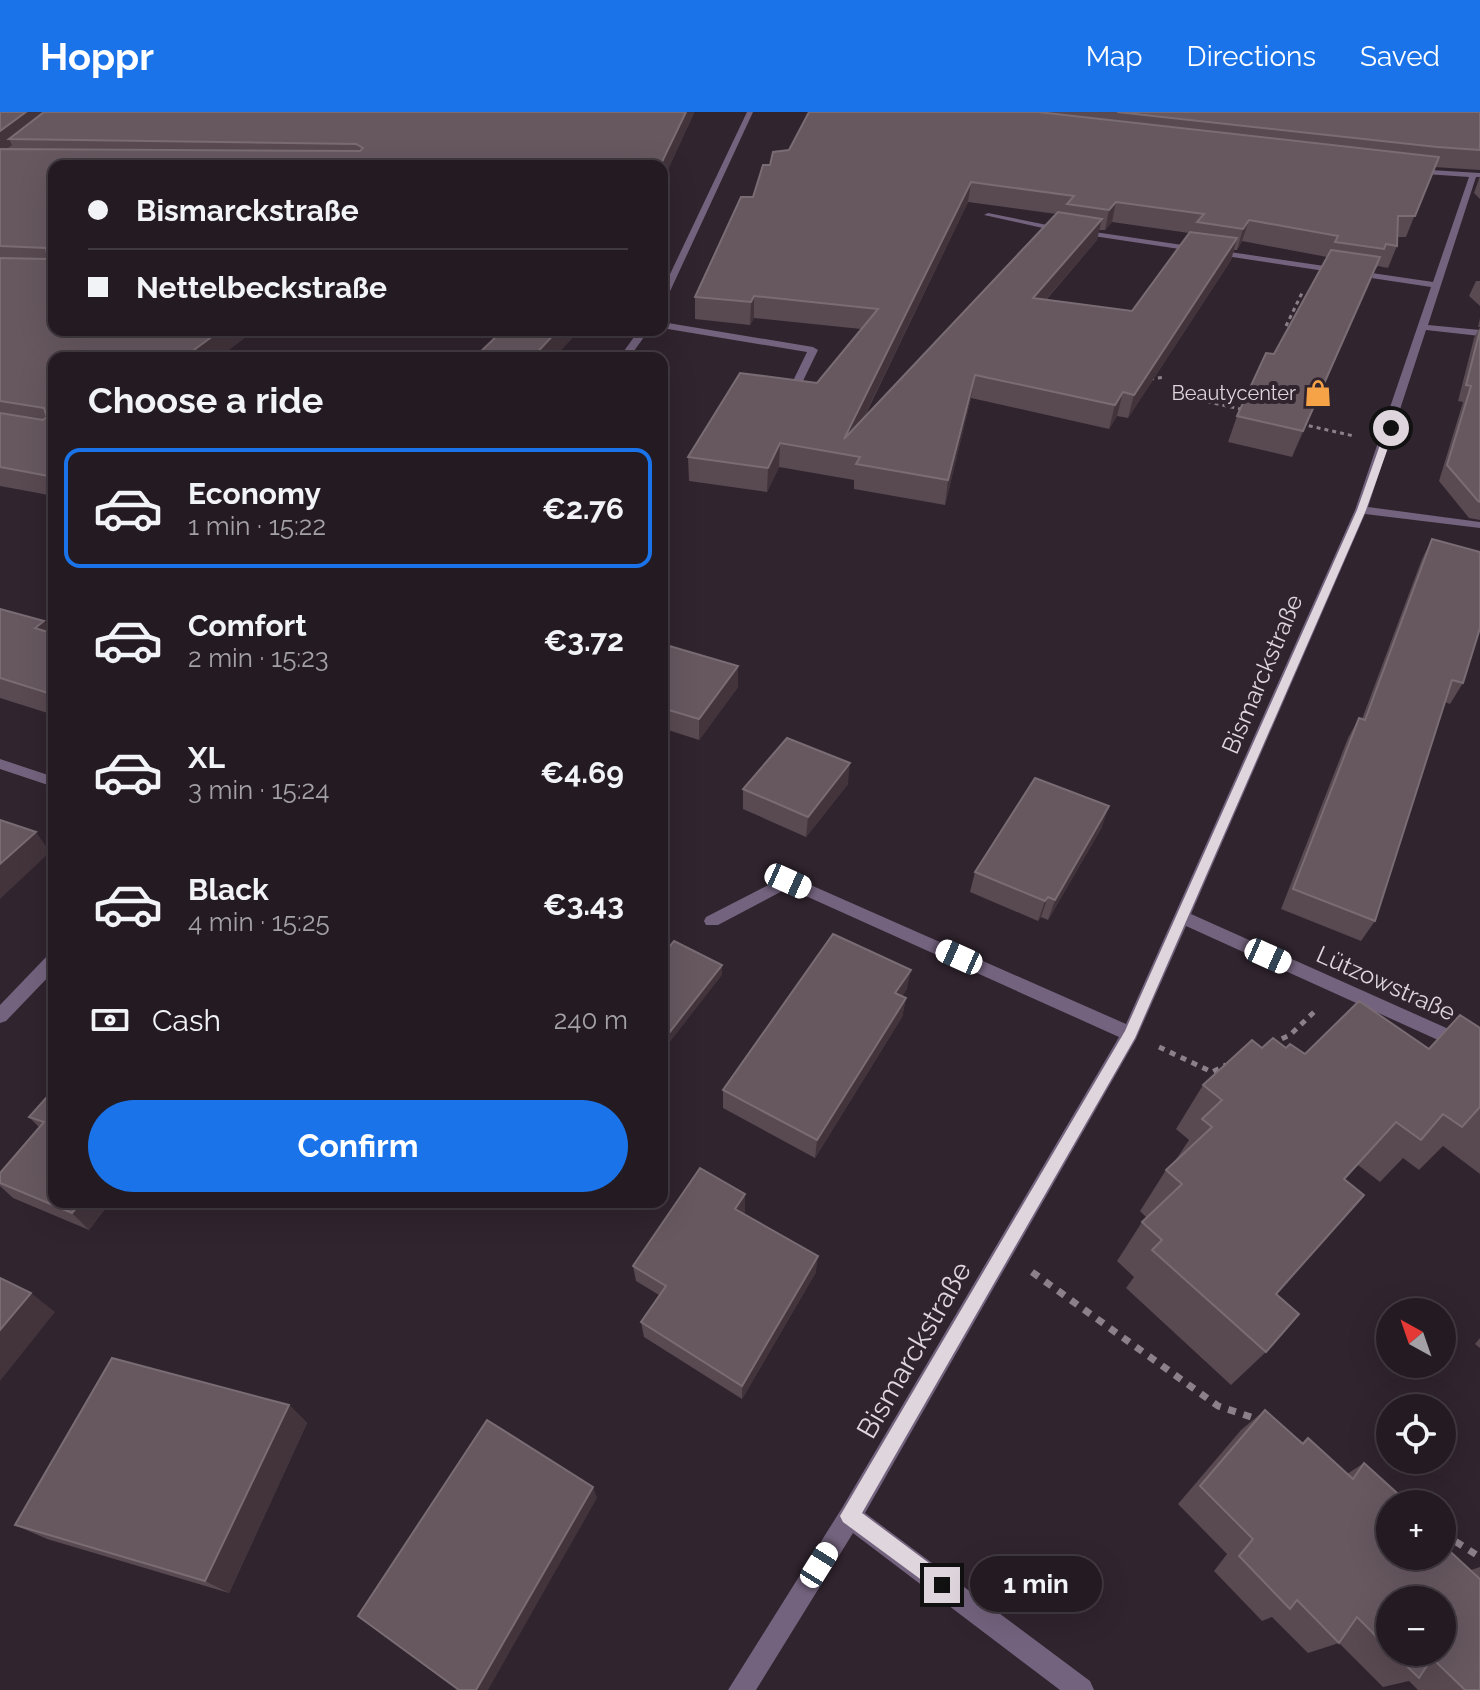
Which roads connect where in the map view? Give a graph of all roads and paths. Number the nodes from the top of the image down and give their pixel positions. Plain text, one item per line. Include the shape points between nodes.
1 (750, 112) edge
2 (1398, 169) edge
3 (1476, 176) edge
4 (988, 215) edge
5 (1308, 282) dead end
6 (1437, 285) junction
7 (668, 287) edge
8 (668, 326) edge
9 (1286, 326) edge
10 (1422, 327) junction
11 (1480, 333) edge
12 (1165, 377) edge
13 (1149, 379) edge
14 (795, 387) edge
15 (1199, 400) dead end
16 (1256, 413) edge
17 (1298, 423) edge
18 (1385, 443) junction
19 (1361, 510) junction
20 (1480, 525) edge
21 (0, 764) edge
22 (48, 780) edge
23 (1184, 918) junction
24 (712, 921) dead end
25 (48, 966) edge
26 (1319, 1007) dead end
27 (0, 1016) edge
28 (1130, 1034) junction
29 (1264, 1047) edge
30 (1480, 1051) edge
31 (1238, 1060) edge
32 (1004, 1252) junction
33 (1276, 1426) edge
34 (850, 1516) junction
35 (1456, 1542) edge
36 (1480, 1557) edge
37 (741, 1690) edge
38 (1081, 1690) edge

1 - 7 street
2 - 3 street
3 - 6 street, Bismarckstraße
4 - 6 street
5 - 9 path
6 - 10 street, Bismarckstraße
8 - 14 street via 813,350
10 - 11 street
10 - 18 street, Bismarckstraße
12 - 13 path
15 - 16 path
17 - 18 path
18 - 19 street, Bismarckstraße
19 - 20 street
19 - 23 street, Bismarckstraße
21 - 22 street
23 - 28 street, Bismarckstraße
23 - 30 street, Lützowstraße
24 - 28 street via 788,881
25 - 27 street
26 - 29 path via 1290,1035
28 - 31 path via 1212,1072
28 - 32 street, Bismarckstraße
32 - 33 path via 1218,1406
32 - 34 street, Bismarckstraße
34 - 37 street, Bismarckstraße
34 - 38 street
35 - 36 path

